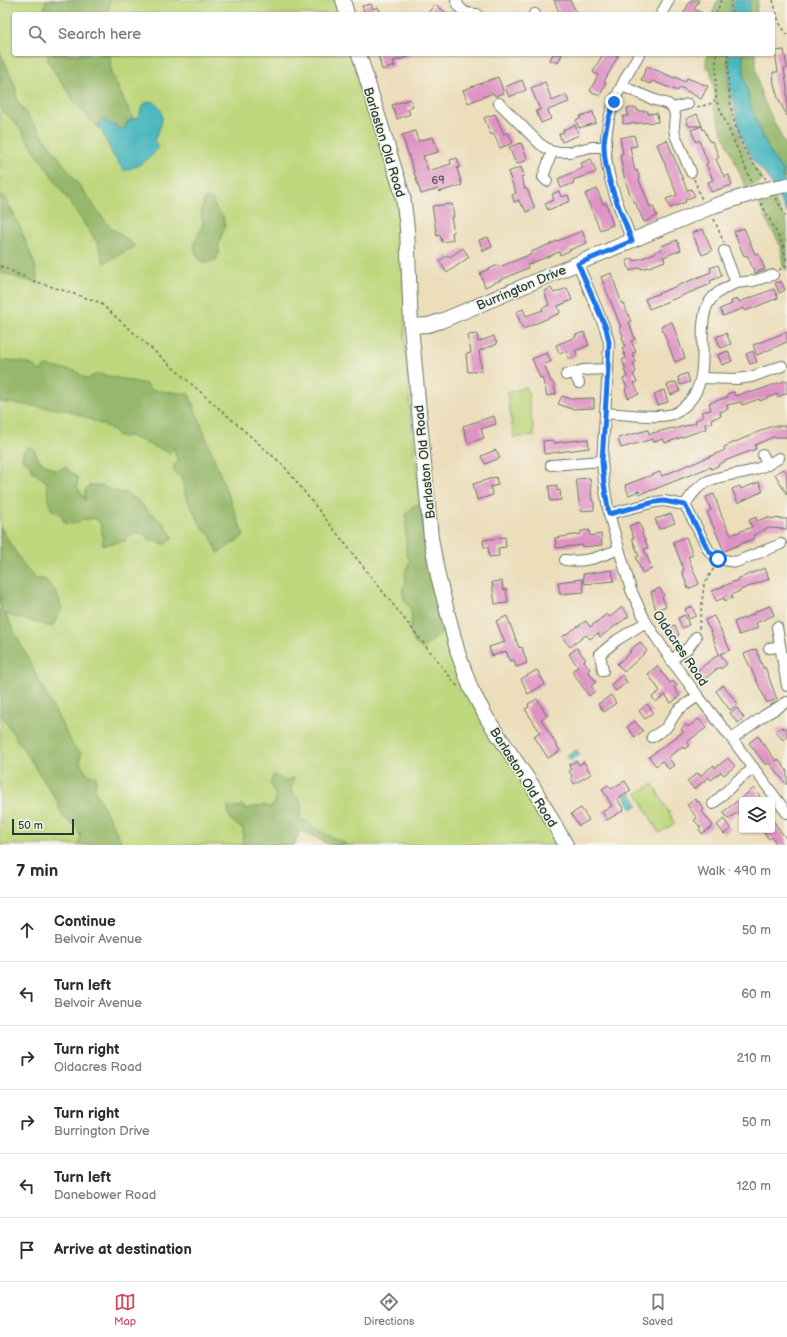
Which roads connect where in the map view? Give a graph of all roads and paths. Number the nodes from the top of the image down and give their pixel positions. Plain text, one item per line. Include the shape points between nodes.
1 (343, 0) edge
2 (456, 0) edge
3 (669, 0) edge
4 (718, 0) edge
5 (732, 0) edge
6 (774, 0) edge
7 (346, 12) edge
8 (465, 12) edge
9 (663, 12) edge
10 (717, 12) edge
11 (730, 12) edge
12 (787, 35) edge
13 (360, 56) edge
14 (638, 56) edge
15 (716, 56) edge
16 (728, 56) edge
17 (622, 86) junction
18 (716, 100) junction
19 (499, 103) dead end
20 (688, 104) joint
21 (673, 108) junction
22 (604, 147) junction
23 (552, 152) junction
24 (691, 166) joint
25 (542, 180) dead end
26 (787, 185) edge
27 (765, 188) junction
28 (708, 208) junction
29 (787, 219) edge
30 (632, 241) junction
31 (783, 245) junction
32 (787, 247) edge
33 (724, 251) joint
34 (787, 263) edge
35 (578, 264) junction
36 (0, 266) edge
37 (773, 275) dead end
38 (736, 283) junction
39 (411, 326) junction
40 (775, 366) dead end
41 (608, 369) junction
42 (701, 378) junction
43 (579, 383) dead end
44 (605, 412) junction
45 (763, 455) dead end
46 (778, 458) dead end
47 (602, 461) junction
48 (768, 465) junction
49 (557, 468) dead end
50 (685, 505) junction
51 (609, 514) junction
52 (781, 544) dead end
53 (619, 549) junction
54 (718, 559) junction
55 (571, 564) dead end
56 (646, 622) junction
57 (776, 627) dead end
58 (695, 643) joint
59 (671, 660) junction
60 (603, 671) dead end
61 (787, 686) edge
62 (460, 690) dead end
63 (698, 696) junction
64 (787, 702) edge
65 (655, 732) dead end
66 (732, 739) junction
67 (754, 768) junction
68 (715, 798) dead end
69 (787, 813) edge
70 (566, 845) edge

1 - 7 street
2 - 8 street
3 - 9 street
4 - 10 path via 721,1
5 - 11 path
6 - 12 path via 779,22
13 - 39 street, Barlaston Old Road via 403,196 407,228
14 - 17 street
15 - 18 path
16 - 27 path via 729,92 737,131
17 - 21 street
17 - 22 street via 614,102
18 - 20 path via 690,109
18 - 27 path
19 - 23 street via 513,110 540,144
20 - 21 street
21 - 24 street via 675,135
22 - 23 street
22 - 30 street via 610,182
23 - 25 street
24 - 28 path
26 - 27 street, Burrington Drive, bridge
27 - 28 street, Burrington Drive
27 - 29 path
27 - 31 path
28 - 30 street, Burrington Drive
28 - 33 path via 727,249
30 - 35 street, Burrington Drive
31 - 32 path
31 - 34 path
33 - 38 street
35 - 39 street, Burrington Drive via 441,321
35 - 41 street, Oldacres Road via 606,328 609,342
36 - 62 path via 34,281 99,302 284,466
37 - 38 street
38 - 42 street via 724,288 707,305 702,336
39 - 70 street, Barlaston Old Road via 431,538 458,653 471,689 488,720 534,788
40 - 42 street via 751,377
41 - 43 street via 583,370 570,374
41 - 44 street, Oldacres Road
42 - 44 street via 694,398 672,415
44 - 47 street, Oldacres Road
45 - 48 street
46 - 48 street
47 - 49 street
47 - 51 street, Oldacres Road
48 - 50 street via 705,482 692,492
50 - 51 street via 655,502
50 - 54 street via 709,551
51 - 53 street, Oldacres Road
52 - 54 street via 769,544 736,562
53 - 55 street via 595,559
53 - 56 street, Oldacres Road via 631,590
54 - 58 path via 704,585
56 - 59 street, Oldacres Road
56 - 60 street via 597,651
57 - 61 street via 774,647
58 - 59 street
59 - 63 street, Oldacres Road
63 - 65 street via 678,710 672,721
63 - 66 street, Oldacres Road
64 - 66 street
66 - 67 street, Oldacres Road
67 - 68 street
67 - 69 street, Oldacres Road

